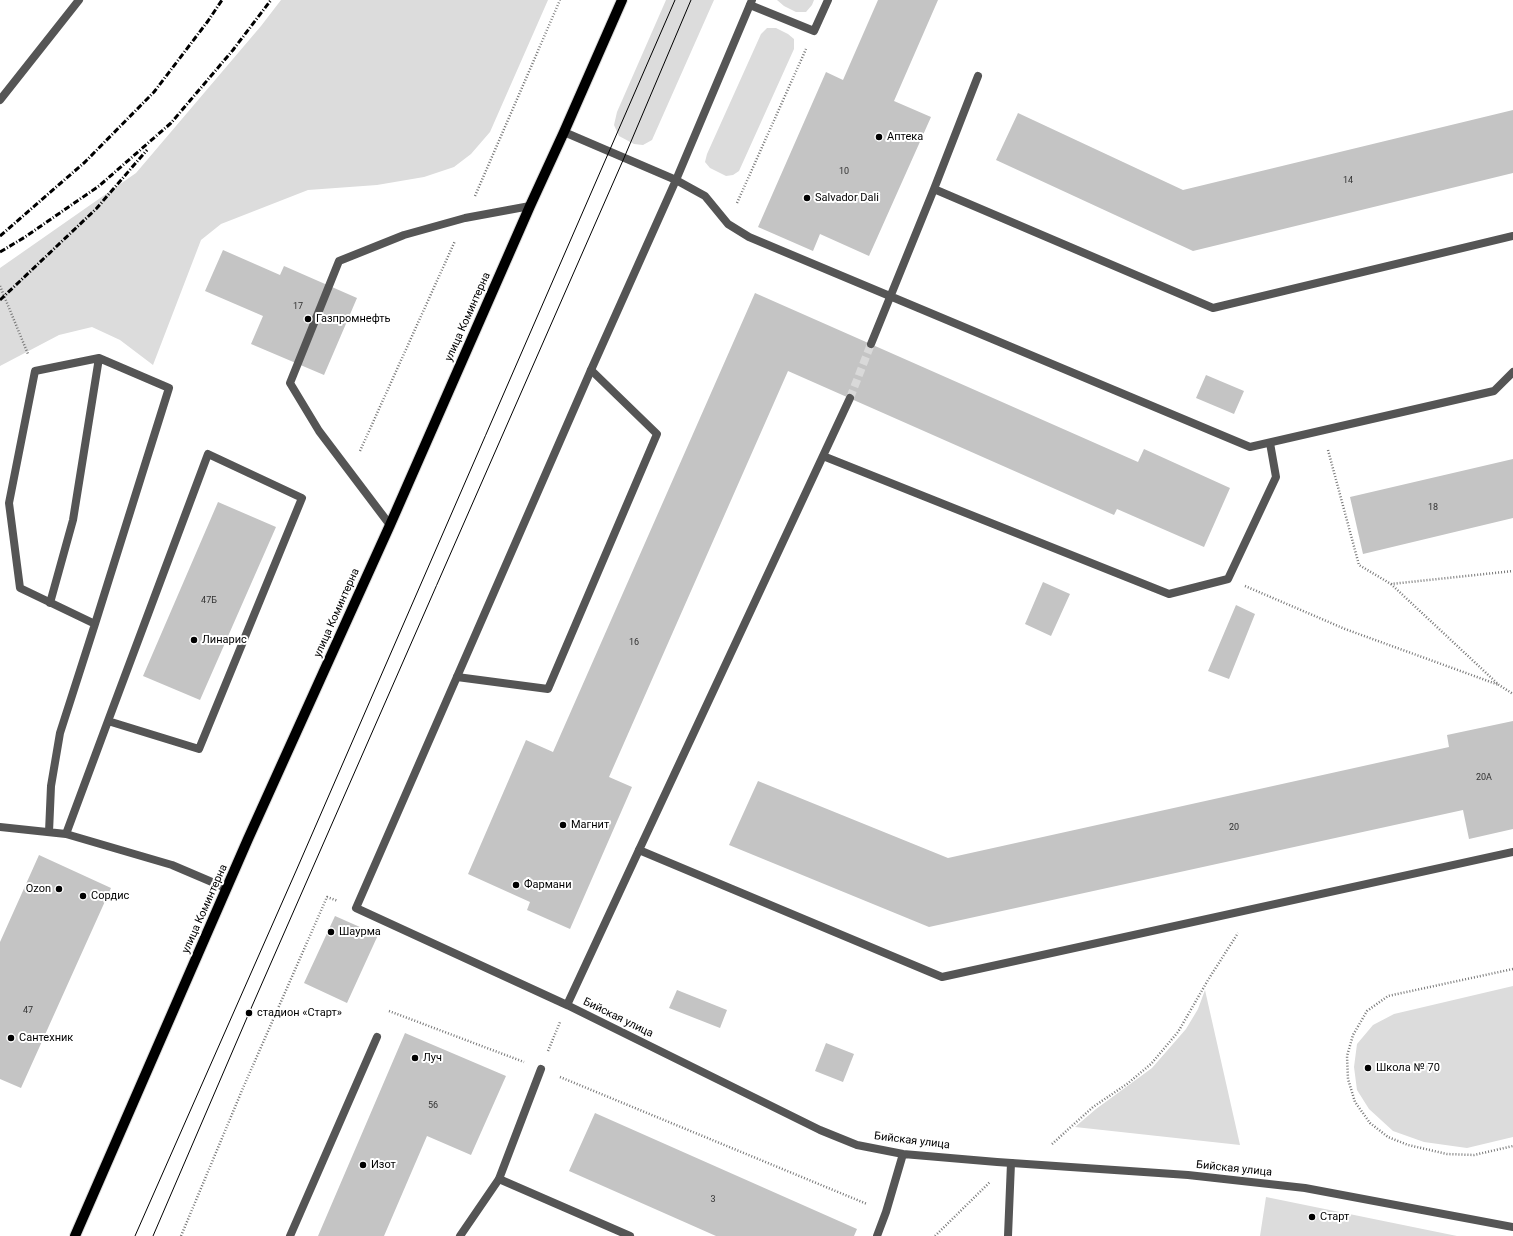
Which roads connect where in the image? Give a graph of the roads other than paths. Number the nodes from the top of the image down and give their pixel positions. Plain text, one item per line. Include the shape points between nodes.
1 (79, 0) edge
2 (622, 0) edge
3 (828, 0) edge
4 (751, 2) edge
5 (978, 76) dead end
6 (0, 100) edge
7 (564, 132) junction
8 (676, 180) junction
9 (934, 189) junction
10 (530, 206) junction
11 (1513, 236) edge
12 (890, 296) junction
13 (871, 344) tunnel mouth
14 (99, 358) junction
15 (591, 370) junction
16 (1513, 372) edge
17 (850, 398) tunnel mouth
18 (1270, 442) junction
19 (823, 456) junction
20 (390, 525) junction
21 (50, 603) junction
22 (95, 624) junction
23 (457, 677) junction
24 (108, 721) junction
25 (0, 827) edge
26 (49, 832) junction
27 (66, 834) junction
28 (639, 850) junction
29 (1513, 852) edge
30 (226, 888) junction
31 (567, 1005) junction
32 (377, 1037) dead end
33 (540, 1068) road end
34 (903, 1154) junction
35 (1011, 1162) junction
36 (499, 1179) junction
37 (1513, 1227) edge
38 (75, 1236) edge
39 (290, 1236) edge
40 (460, 1236) edge
41 (630, 1236) edge
42 (877, 1236) edge
43 (1008, 1236) edge

1 - 6 street
2 - 7 main road, улица Коминтерна
3 - 4 street via 814,31
4 - 8 street
5 - 9 street
7 - 8 street
7 - 10 main road, улица Коминтерна
8 - 12 street via 705,196 728,224 749,237
8 - 15 street
9 - 11 street via 1213,308
9 - 12 street
10 - 20 main road, улица Коминтерна
10 - 20 street via 465,218 404,235 339,261 290,383 319,431
12 - 13 street
12 - 18 street via 1250,447
14 - 21 street via 73,520
14 - 21 street via 35,371 9,503 20,588
14 - 22 street via 169,388
15 - 23 street
15 - 23 street via 657,434 548,689
16 - 18 street via 1494,391
17 - 19 street
18 - 19 street via 1276,477 1228,579 1169,594
19 - 28 street
20 - 30 main road, улица Коминтерна
21 - 22 street
22 - 26 street via 60,733 51,786
23 - 31 street, Бийская улица via 356,908
24 - 24 street via 199,749 302,498 208,454
24 - 27 street
25 - 26 street
26 - 27 street
27 - 30 street via 176,867
28 - 29 street via 942,977
28 - 31 street
30 - 38 main road, улица Коминтерна
31 - 34 street, Бийская улица via 820,1130 857,1145
32 - 39 street
33 - 36 street
34 - 35 street, Бийская улица
34 - 42 street
35 - 37 street, Бийская улица via 1188,1175 1305,1188
35 - 43 street
36 - 40 street
36 - 41 street

